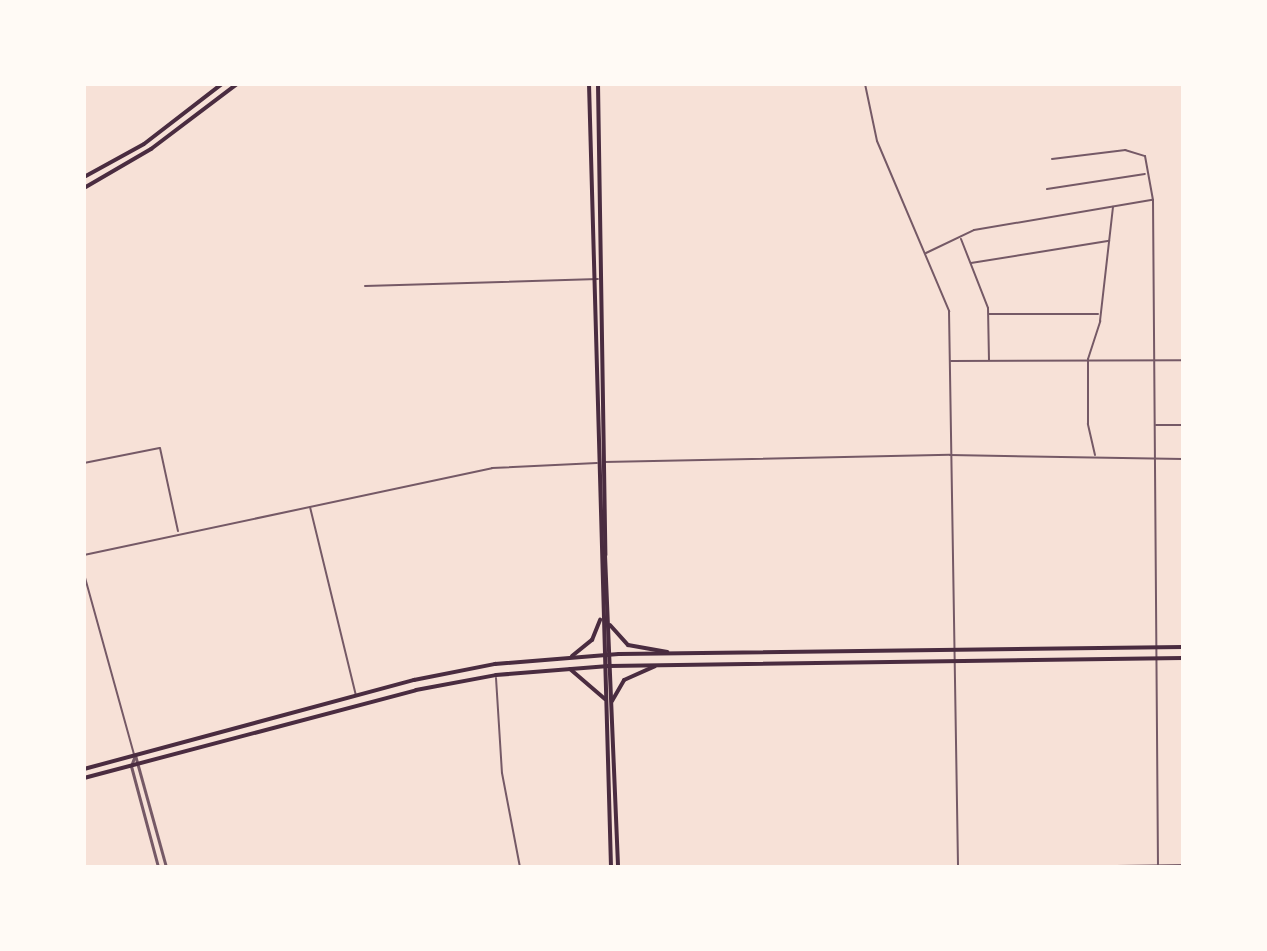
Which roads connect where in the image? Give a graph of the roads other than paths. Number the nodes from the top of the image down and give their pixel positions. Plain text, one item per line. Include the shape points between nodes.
1 (222, 84) edge
2 (237, 84) edge
3 (589, 84) edge
4 (598, 84) edge
5 (865, 84) edge
6 (1052, 159) dead end
7 (1146, 174) junction
8 (84, 177) edge
9 (84, 188) edge
10 (1047, 189) dead end
11 (1153, 200) junction
12 (1113, 207) junction
13 (961, 238) junction
14 (1110, 241) junction
15 (925, 254) junction
16 (971, 263) junction
17 (596, 279) junction
18 (365, 286) dead end
19 (988, 314) junction
20 (1101, 314) junction
21 (1088, 359) junction
22 (1155, 360) junction
23 (1183, 360) edge
24 (950, 361) junction
25 (989, 361) junction
26 (1155, 425) junction
27 (1183, 425) edge
28 (950, 455) junction
29 (1096, 457) junction
30 (1154, 458) junction
31 (1183, 459) edge
32 (601, 462) junction
33 (84, 463) edge
34 (310, 506) junction
35 (178, 533) junction
36 (84, 555) edge
37 (84, 574) edge
38 (602, 614) junction
39 (608, 623) junction
40 (1154, 646) junction
41 (1183, 647) edge
42 (958, 648) junction
43 (673, 654) junction
44 (606, 655) junction
45 (572, 657) junction
46 (1155, 657) junction
47 (1183, 658) edge
48 (958, 660) junction
49 (659, 665) junction
50 (606, 666) junction
51 (568, 668) junction
52 (496, 675) junction
53 (356, 695) junction
54 (605, 700) junction
55 (611, 704) junction
56 (135, 755) junction
57 (137, 764) junction
58 (131, 766) junction
59 (84, 769) edge
60 (84, 778) edge
61 (1183, 865) edge
62 (618, 866) edge
63 (1158, 866) edge
64 (158, 867) edge
65 (166, 867) edge
66 (520, 867) edge
67 (610, 867) edge
68 (803, 867) edge
69 (958, 867) edge
70 (1050, 867) edge

1 - 8 main road via 144,144
2 - 9 main road via 151,149
3 - 17 main road
4 - 17 main road
5 - 15 street via 877,141
6 - 7 street via 1125,150 1145,156
7 - 10 street
7 - 11 street
11 - 12 street
11 - 22 street
12 - 13 street via 974,230
12 - 14 street
13 - 15 street
13 - 16 street
14 - 16 street
14 - 20 street
15 - 24 street via 949,311
16 - 19 street
17 - 18 street
17 - 32 main road
19 - 20 street
19 - 25 street
20 - 21 street
21 - 22 street
21 - 25 street
21 - 29 street via 1088,424
22 - 23 street
22 - 26 street
24 - 25 street
24 - 28 street
26 - 27 street
26 - 30 street
28 - 29 street
28 - 32 street
28 - 42 street
29 - 30 street
30 - 31 street
30 - 40 street
32 - 34 street via 492,468
32 - 38 main road
32 - 39 main road
33 - 35 street via 160,448
34 - 35 street
34 - 53 street
35 - 36 street
37 - 56 street
38 - 44 main road
38 - 45 main road via 592,640
39 - 43 main road via 628,645
39 - 44 main road
40 - 41 main road
40 - 42 main road
40 - 46 street
42 - 43 main road
42 - 48 street
43 - 44 main road
44 - 45 main road
44 - 50 main road
45 - 53 main road via 455,671
46 - 47 main road
46 - 48 main road
46 - 63 street
48 - 49 main road
48 - 69 street
49 - 50 main road
49 - 55 main road via 624,680
50 - 51 main road
50 - 54 main road
50 - 55 main road
51 - 52 main road
51 - 54 main road via 590,681
52 - 57 main road via 416,690
52 - 66 street via 502,773
53 - 56 main road
54 - 67 main road
55 - 62 main road
56 - 57 street
56 - 58 street
56 - 59 main road
57 - 58 main road
57 - 65 street
58 - 60 main road
58 - 64 street
61 - 63 street
62 - 67 street
62 - 68 street
63 - 70 street

